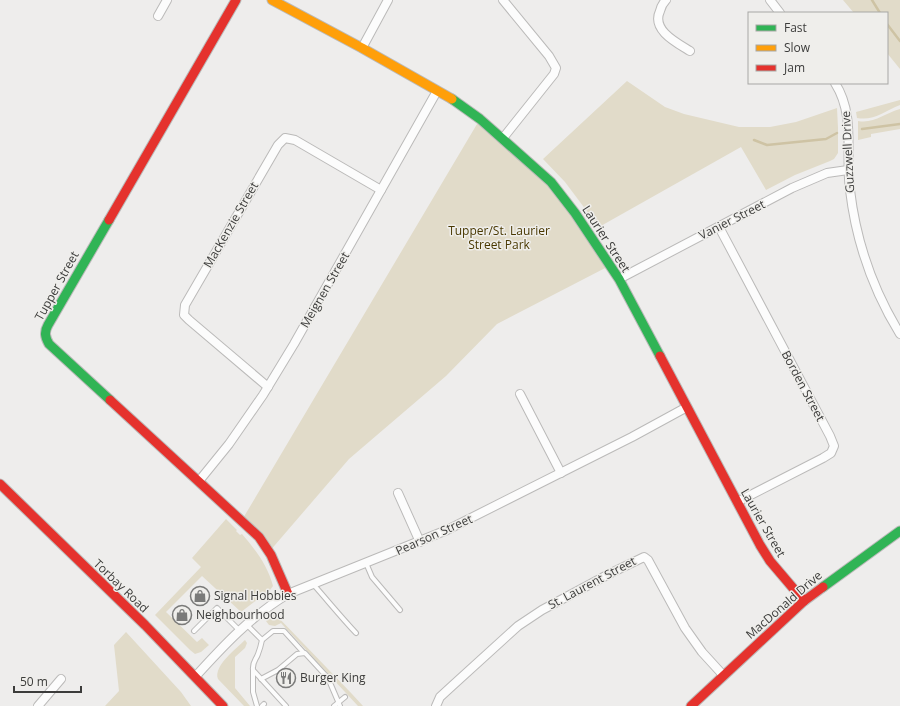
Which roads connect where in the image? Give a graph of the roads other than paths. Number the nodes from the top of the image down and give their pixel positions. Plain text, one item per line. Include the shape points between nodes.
1 (167, 0) edge
2 (236, 0) edge
3 (272, 0) edge
4 (388, 0) edge
5 (503, 0) edge
6 (666, 0) edge
7 (770, 0) edge
8 (779, 12) edge
9 (158, 16) dead end
10 (362, 48) junction
11 (690, 51) dead end
12 (836, 84) edge
13 (438, 91) junction
14 (502, 138) junction
15 (848, 170) junction
16 (381, 190) junction
17 (719, 227) junction
18 (619, 279) junction
19 (900, 334) edge
20 (268, 387) junction
21 (520, 394) dead end
22 (687, 407) junction
23 (561, 473) junction
24 (198, 481) junction
25 (0, 484) edge
26 (398, 493) dead end
27 (737, 502) junction
28 (900, 530) edge
29 (420, 542) junction
30 (366, 563) junction
31 (313, 584) junction
32 (288, 594) junction
33 (804, 602) junction
34 (400, 610) dead end
35 (246, 624) junction
36 (239, 630) junction
37 (194, 631) dead end
38 (356, 633) dead end
39 (262, 640) junction
40 (305, 653) junction
41 (252, 670) junction
42 (723, 675) junction
43 (195, 677) junction
44 (61, 678) dead end
45 (261, 679) junction
46 (345, 696) dead end
47 (340, 704) edge
48 (38, 706) edge
49 (223, 706) edge
50 (257, 706) edge
51 (286, 706) edge
52 (334, 706) edge
53 (436, 706) edge
54 (691, 706) edge

1 - 9 street
2 - 24 street, Tupper Street via 45,331 45,338 49,344
3 - 10 street, Laurier Street
4 - 10 street
5 - 14 street via 556,68 554,74
6 - 11 street via 658,14 659,26 668,37
7 - 8 street
10 - 13 street, Laurier Street
12 - 15 street, Guzzwell Drive via 843,97 848,116
13 - 14 street, Laurier Street via 467,109
13 - 16 street, Meignen Street
14 - 18 street, Laurier Street via 535,166 562,195
15 - 17 street, Vanier Street via 827,173 809,180
15 - 19 street, Guzzwell Drive via 853,213 864,256 883,303
16 - 20 street, Meignen Street
16 - 20 street, MacKenzie Street via 295,140 285,138 278,145 185,305 184,314 189,320
17 - 18 street, Vanier Street
17 - 27 street, Borden Street via 834,446 831,453 823,458
18 - 22 street, Laurier Street
20 - 24 street, Meignen Street via 229,444
21 - 23 street
22 - 23 street, Pearson Street
22 - 27 street, Laurier Street
23 - 29 street, Pearson Street
24 - 32 street, Tupper Street via 259,537
25 - 43 street, Torbay Road
26 - 29 street
27 - 33 street, Laurier Street via 770,561
28 - 33 street, MacDonald Drive
29 - 30 street, Pearson Street
30 - 31 street, Pearson Street
30 - 34 lane via 372,577
31 - 32 street, Pearson Street
31 - 38 lane
32 - 35 street, Pearson Street
33 - 42 street, MacDonald Drive
35 - 36 street, Pearson Street
35 - 39 lane
36 - 37 lane via 216,608
36 - 43 street, Pearson Street
39 - 40 lane via 273,631 284,631
39 - 41 lane
40 - 45 lane via 297,654 278,670
40 - 47 lane via 328,678
41 - 45 lane
41 - 50 lane via 253,692
42 - 53 street, St. Laurent Street via 685,628 651,564 644,557 518,626 440,697
42 - 54 street, MacDonald Drive
43 - 49 street, Torbay Road
44 - 48 street
45 - 51 lane via 273,696
46 - 47 lane
47 - 52 lane

